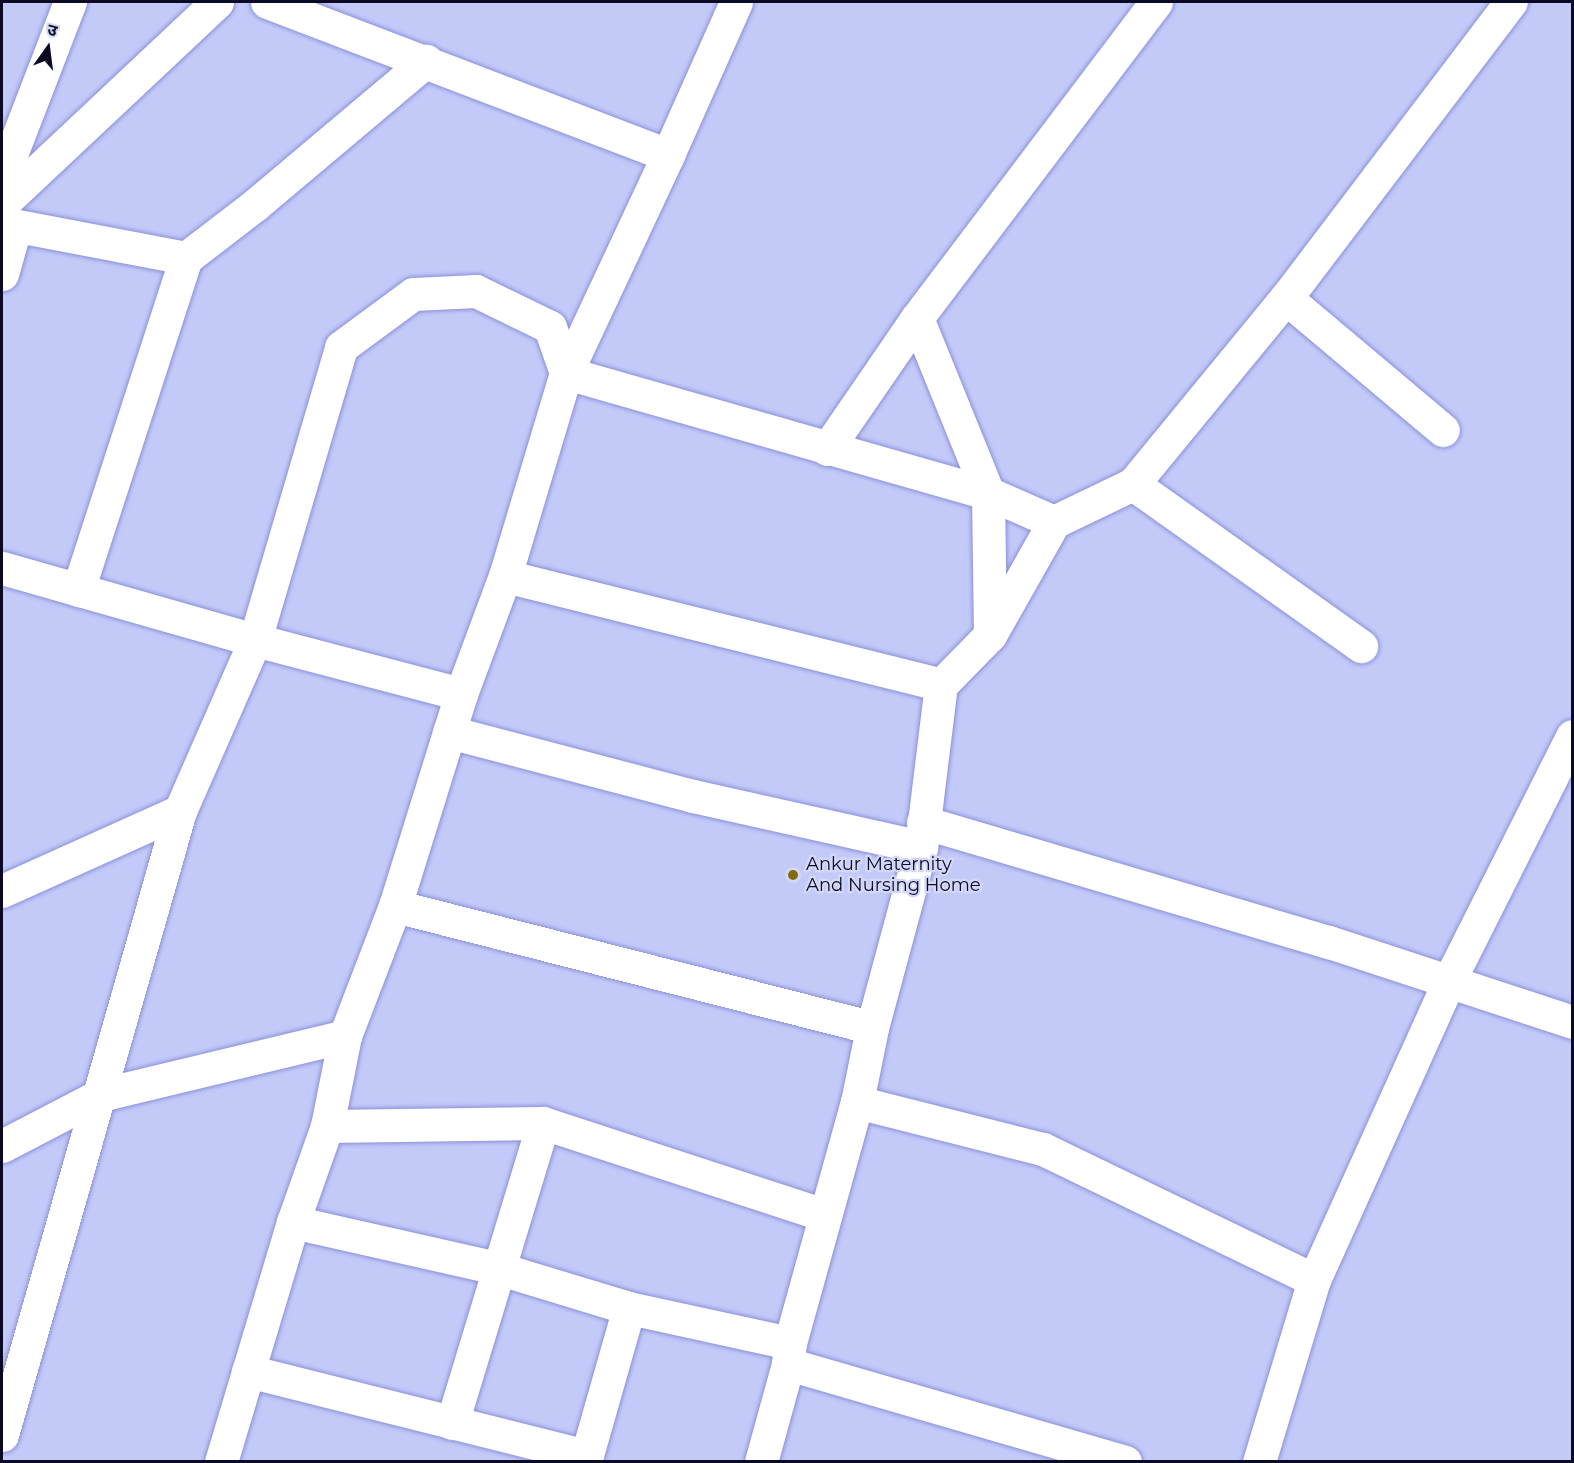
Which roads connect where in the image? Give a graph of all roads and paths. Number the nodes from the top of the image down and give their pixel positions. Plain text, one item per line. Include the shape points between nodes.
1 (70, 2) edge
2 (217, 2) edge
3 (267, 2) edge
4 (736, 2) edge
5 (1156, 2) edge
6 (1511, 2) edge
7 (426, 61) junction
8 (669, 155) junction
9 (2, 178) edge
10 (6, 218) edge
11 (186, 258) junction
12 (2, 273) edge
13 (1286, 298) junction
14 (917, 318) junction
15 (566, 373) junction
16 (1443, 430) dead end
17 (827, 449) junction
18 (1132, 484) junction
19 (988, 493) junction
20 (1054, 522) junction
21 (2, 568) edge
22 (505, 576) junction
23 (78, 590) junction
24 (990, 636) junction
25 (255, 640) junction
26 (1361, 646) dead end
27 (941, 685) junction
28 (460, 694) junction
29 (449, 732) junction
30 (1572, 736) edge
31 (180, 811) junction
32 (922, 834) junction
33 (2, 891) edge
34 (395, 906) junction
35 (1449, 981) junction
36 (1572, 1022) edge
37 (872, 1028) junction
38 (345, 1035) junction
39 (100, 1095) junction
40 (857, 1102) junction
41 (543, 1123) junction
42 (327, 1126) junction
43 (2, 1146) edge
44 (824, 1215) junction
45 (293, 1222) junction
46 (497, 1268) junction
47 (1314, 1280) junction
48 (629, 1308) junction
49 (789, 1353) junction
50 (248, 1371) junction
51 (452, 1423) junction
52 (2, 1435) edge
53 (586, 1459) edge
54 (227, 1460) edge
55 (761, 1461) edge
56 (1125, 1461) edge
57 (1259, 1461) edge

1 - 9 street
2 - 10 street
3 - 7 street
4 - 8 street
5 - 14 street
6 - 13 street
7 - 8 street
7 - 11 street
8 - 15 street
10 - 11 street
10 - 12 street
11 - 23 street
13 - 16 street
13 - 18 street
14 - 17 street
14 - 19 street
15 - 17 street
15 - 22 street
15 - 25 street via 550,327 476,291 413,294 341,347
17 - 19 street
18 - 20 street
18 - 26 street
19 - 20 street
19 - 24 street
20 - 24 street
21 - 23 street
22 - 27 street
22 - 28 street
23 - 25 street
24 - 27 street
25 - 28 street
25 - 31 street
27 - 32 street
28 - 29 street
29 - 32 street via 693,796
29 - 34 street
30 - 35 street
31 - 33 street
31 - 39 street
32 - 35 street via 1329,942
32 - 37 street
34 - 37 street
34 - 38 street
35 - 36 street
35 - 47 street
37 - 40 street
38 - 39 street
38 - 42 street
39 - 43 street
39 - 52 street
40 - 44 street
40 - 47 street via 1043,1149
41 - 42 street
41 - 44 street
41 - 46 street
42 - 45 street
44 - 49 street
45 - 46 street
45 - 50 street
46 - 48 street
46 - 51 street
47 - 57 street
48 - 49 street
48 - 53 street
49 - 55 street
49 - 56 street
50 - 51 street
50 - 54 street
51 - 53 street

